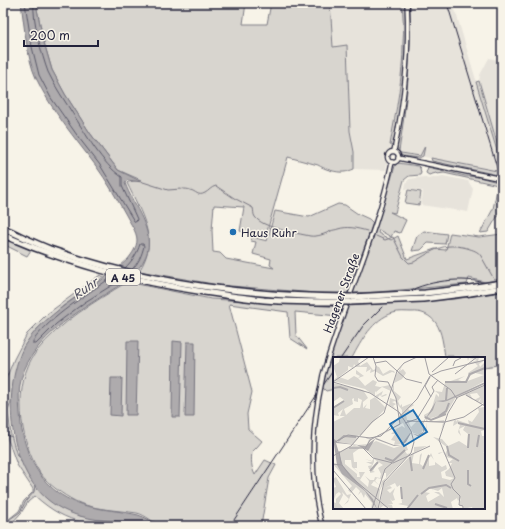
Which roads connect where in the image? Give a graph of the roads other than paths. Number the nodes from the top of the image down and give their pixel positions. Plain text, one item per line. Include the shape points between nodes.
1 (407, 3) edge
2 (394, 152) junction
3 (398, 158) junction
4 (392, 162) junction
5 (502, 179) edge
6 (3, 228) edge
7 (3, 234) edge
8 (33, 245) junction
9 (502, 283) edge
10 (502, 288) edge
11 (469, 290) junction
12 (217, 292) junction
13 (322, 526) edge

1 - 2 main road via 406,76
2 - 3 main road
2 - 4 main road via 387,156
3 - 4 main road via 396,162
3 - 5 main road
4 - 13 main road, Hagener Straße, bridge via 372,231 323,375 314,430 313,459 315,490
6 - 8 highway, A 45
7 - 8 highway, A 45
8 - 12 highway, A 45 via 76,264 127,278 169,287
9 - 11 highway, A 45, bridge
10 - 11 highway, A 45, bridge
11 - 12 highway, A 45, bridge via 352,297
11 - 12 highway, A 45, bridge via 423,299 350,302 263,300

